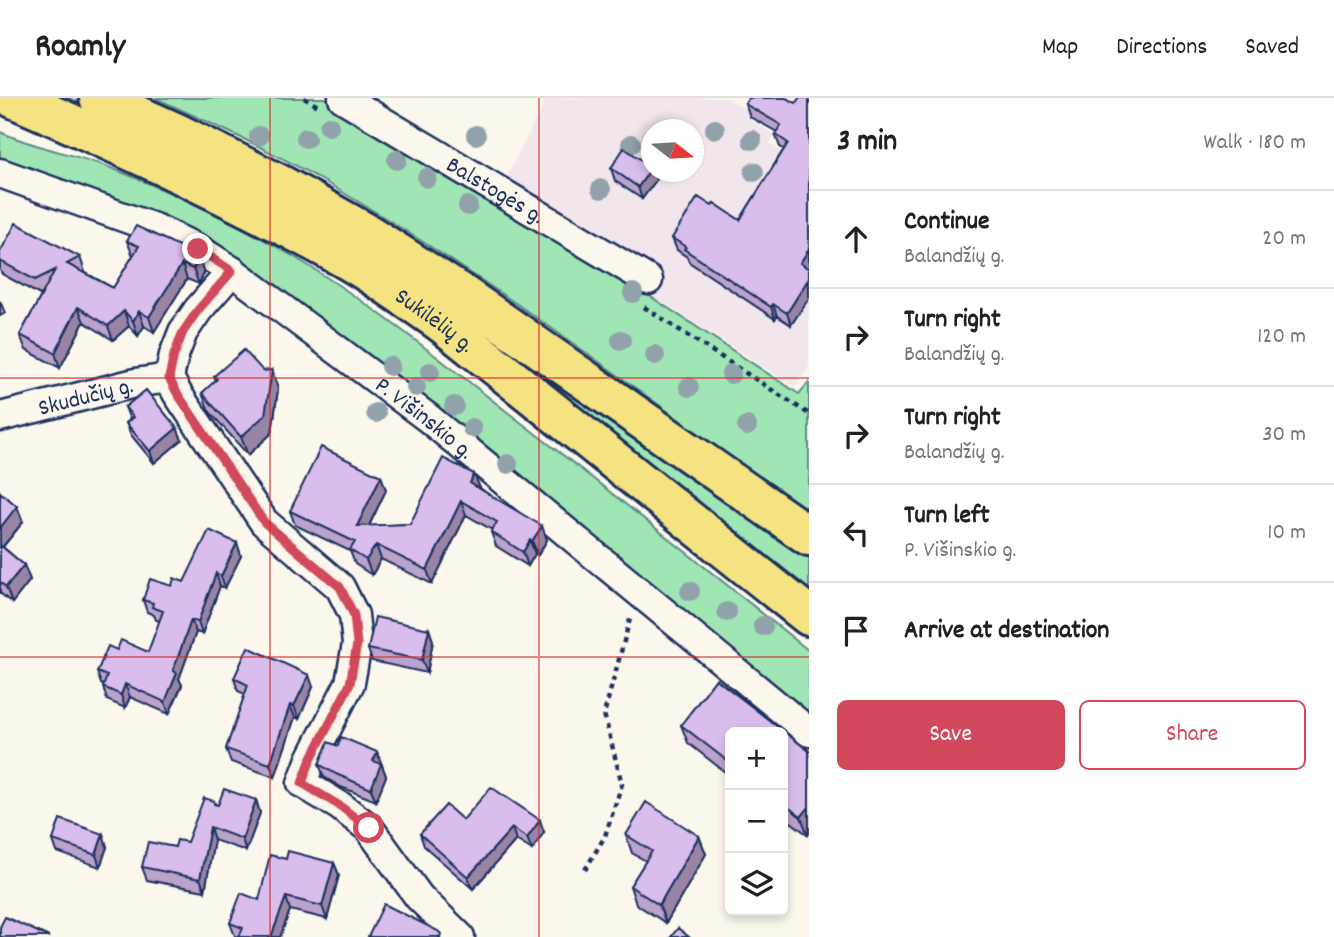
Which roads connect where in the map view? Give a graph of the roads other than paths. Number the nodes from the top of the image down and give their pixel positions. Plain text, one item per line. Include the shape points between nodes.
1 (13, 98) edge
2 (99, 98) edge
3 (343, 98) edge
4 (0, 173) edge
5 (232, 271) junction
6 (649, 280) dead end
7 (169, 378) junction
8 (0, 417) edge
9 (809, 536) edge
10 (809, 616) edge
11 (809, 732) edge
12 (460, 937) edge

1 - 10 main road, Sukilėlių g. via 238,201 377,279 442,323
2 - 9 main road via 281,185 368,234
3 - 6 street, Balstogės g.
4 - 5 street, P. Višinskio g. via 158,229
5 - 7 street via 183,332
5 - 11 street, P. Višinskio g. via 428,418
7 - 8 street, Skudučių g.
7 - 12 street via 264,522 340,587 354,615 357,644 350,684 302,783 369,828 419,897

